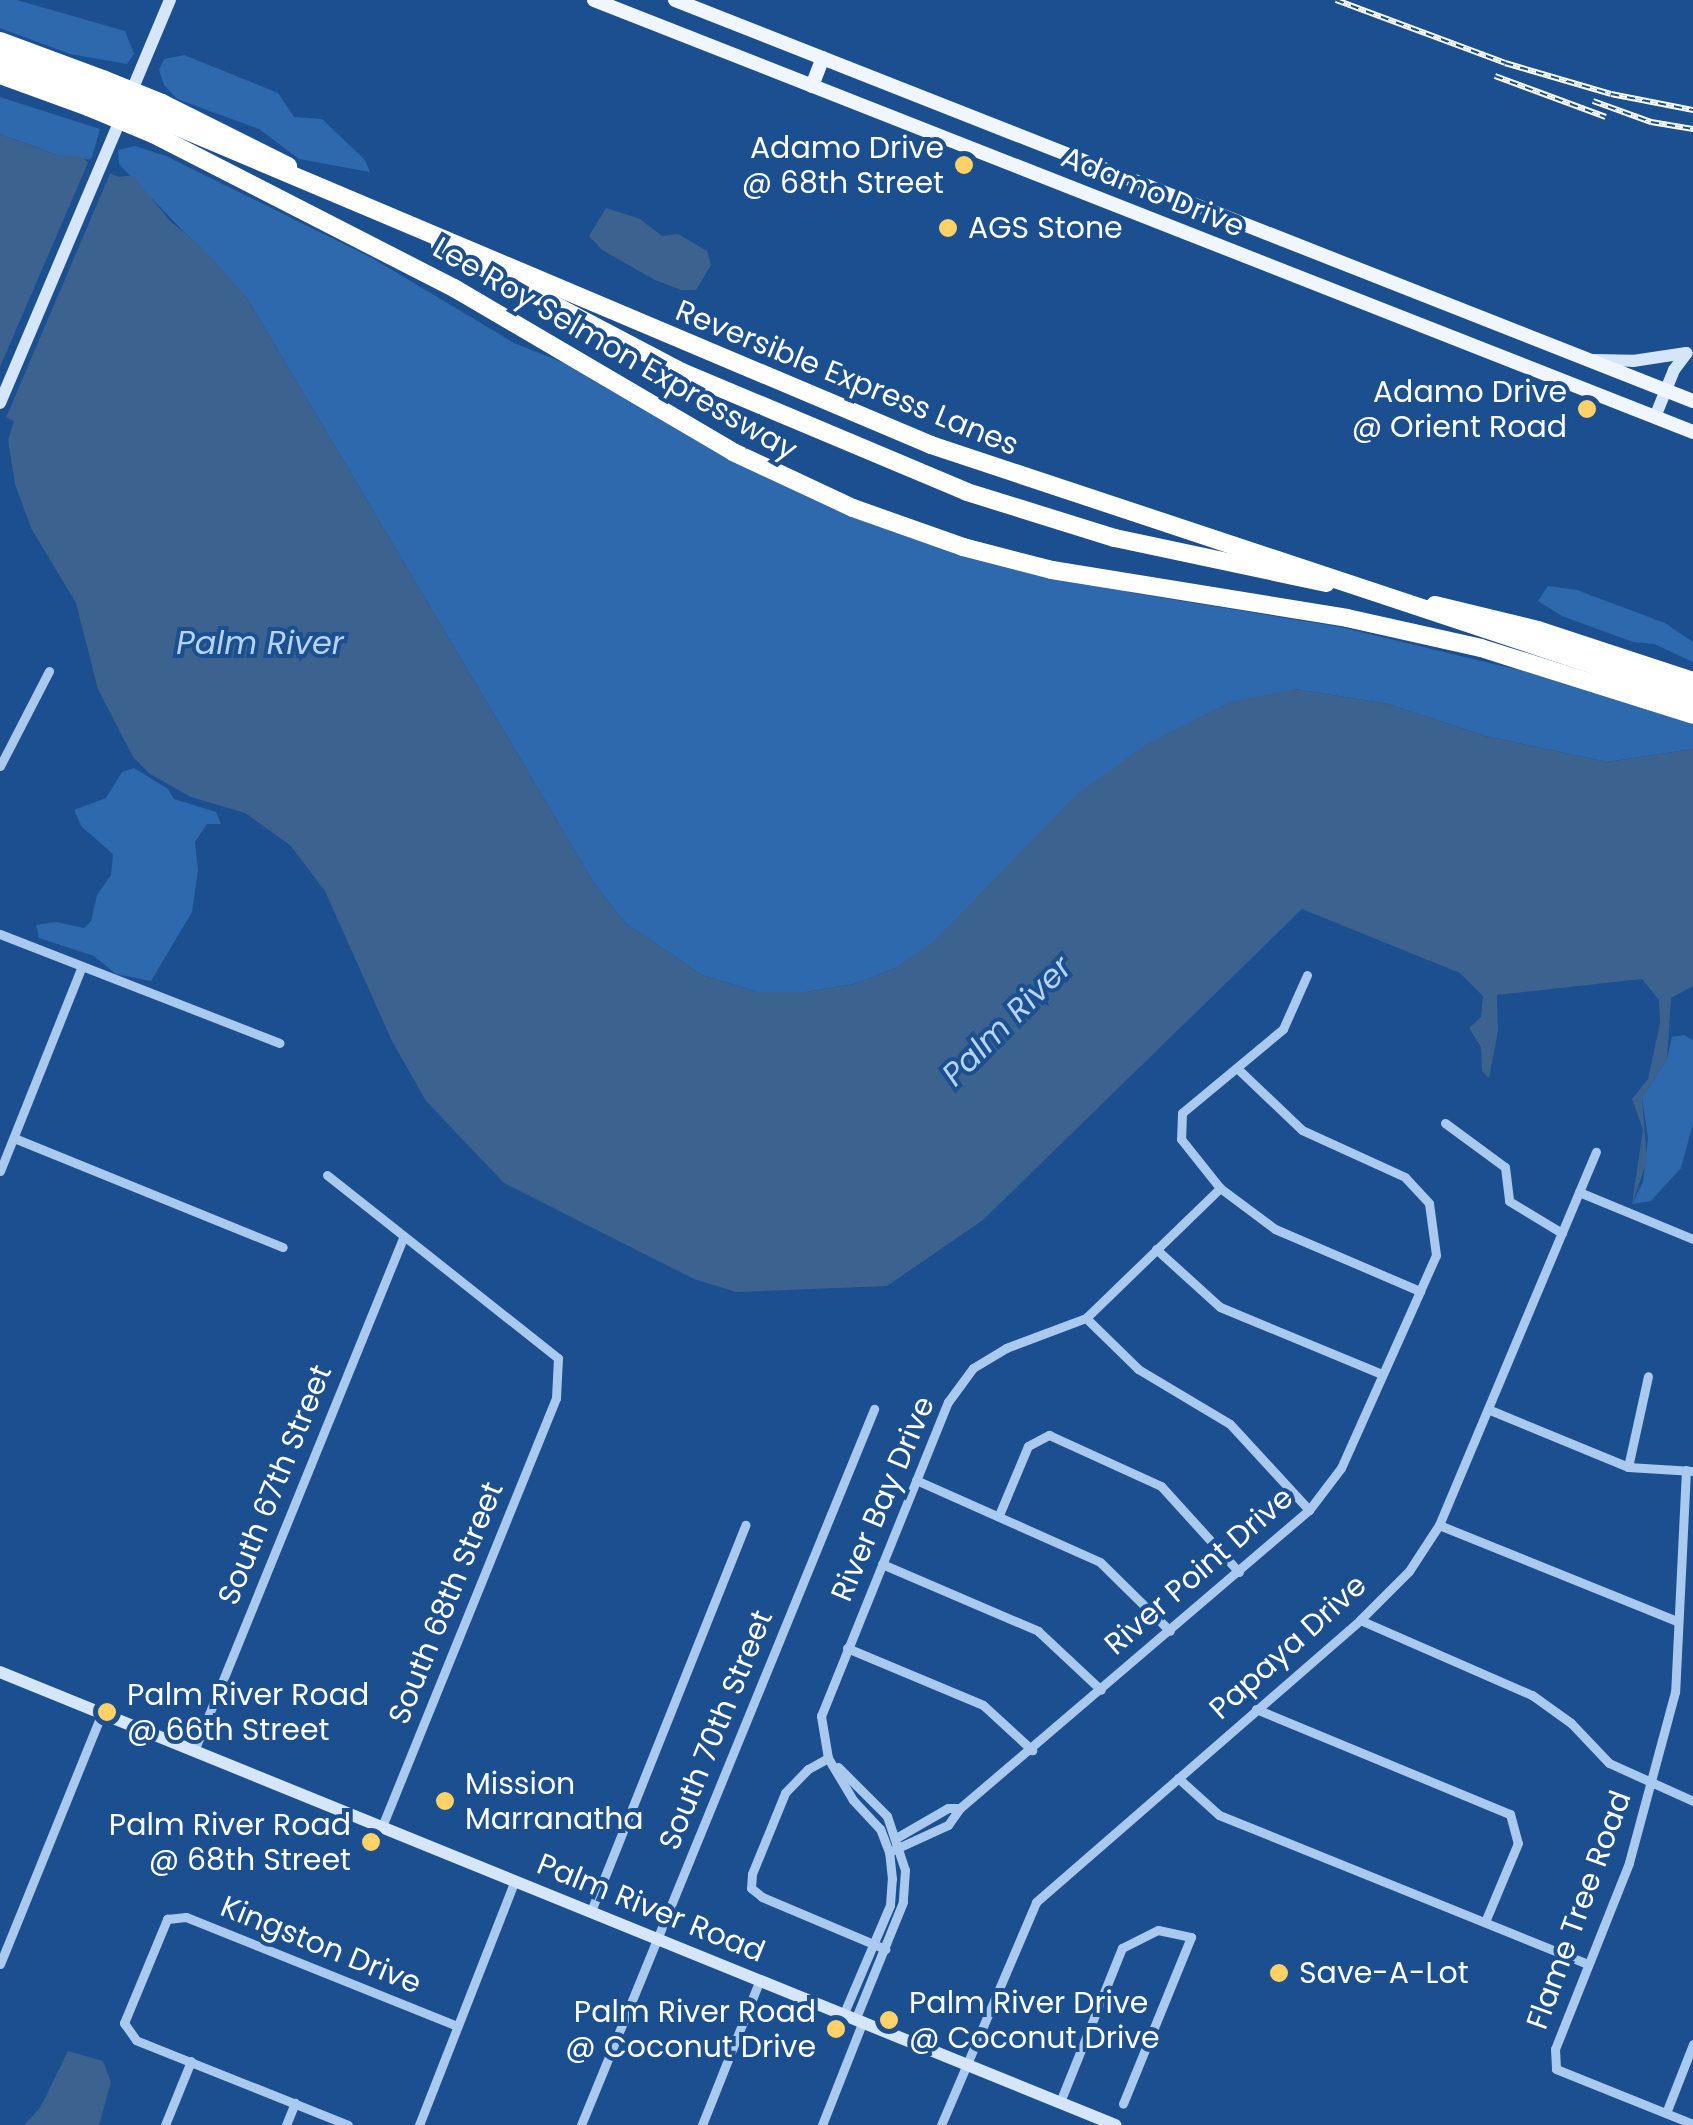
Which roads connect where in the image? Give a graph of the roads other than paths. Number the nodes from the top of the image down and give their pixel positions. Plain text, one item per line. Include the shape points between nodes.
1 (170, 0) edge
2 (594, 0) edge
3 (676, 0) edge
4 (0, 41) edge
5 (0, 58) edge
6 (823, 58) junction
7 (0, 75) edge
8 (812, 86) junction
9 (1113, 174) junction
10 (1112, 206) junction
11 (1436, 302) junction
12 (1426, 330) junction
13 (1690, 352) edge
14 (1584, 360) junction
15 (1665, 390) junction
16 (1693, 401) edge
17 (0, 403) edge
18 (1657, 418) junction
19 (1693, 432) edge
20 (49, 671) dead end
21 (1693, 681) edge
22 (1693, 698) edge
23 (1693, 715) edge
24 (0, 766) edge
25 (0, 934) edge
26 (82, 968) junction
27 (1306, 975) dead end
28 (280, 1043) dead end
29 (1239, 1070) junction
30 (1445, 1123) dead end
31 (14, 1138) junction
32 (1596, 1152) dead end
33 (0, 1172) edge
34 (327, 1175) dead end
35 (1220, 1188) junction
36 (1579, 1192) junction
37 (1562, 1233) junction
38 (403, 1238) junction
39 (1693, 1239) edge
40 (284, 1248) dead end
41 (1156, 1249) junction
42 (1420, 1291) junction
43 (1086, 1318) junction
44 (1382, 1374) junction
45 (1648, 1376) dead end
46 (874, 1409) dead end
47 (1490, 1410) junction
48 (1628, 1467) junction
49 (1690, 1470) edge
50 (916, 1480) junction
51 (1309, 1510) junction
52 (999, 1515) junction
53 (745, 1525) dead end
54 (1439, 1525) junction
55 (882, 1564) junction
56 (1239, 1572) junction
57 (1360, 1620) junction
58 (1677, 1621) junction
59 (1170, 1632) junction
60 (847, 1648) junction
61 (0, 1672) edge
62 (1102, 1690) junction
63 (1256, 1709) junction
64 (102, 1713) junction
65 (194, 1750) junction
66 (1032, 1750) junction
67 (828, 1758) junction
68 (1178, 1778) junction
69 (1650, 1784) junction
70 (1693, 1801) edge
71 (382, 1827) junction
72 (893, 1845) junction
73 (515, 1880) junction
74 (591, 1910) junction
75 (1485, 1922) junction
76 (658, 1937) junction
77 (874, 1944) junction
78 (885, 1949) junction
79 (0, 1964) edge
80 (1587, 1964) junction
81 (760, 1979) junction
82 (854, 2018) junction
83 (458, 2026) junction
84 (1693, 2044) edge
85 (190, 2061) junction
86 (964, 2064) junction
87 (1060, 2102) junction
88 (295, 2104) junction
89 (1123, 2104) dead end
90 (1666, 2113) junction
91 (1079, 2118) edge
92 (1693, 2124) edge
93 (165, 2125) edge
94 (286, 2125) edge
95 (348, 2125) edge
96 (419, 2125) edge
97 (581, 2125) edge
98 (702, 2125) edge
99 (822, 2125) edge
100 (941, 2125) edge
101 (1115, 2125) edge

1 - 17 street
2 - 8 main road, Adamo Drive
3 - 6 main road, Adamo Drive
4 - 21 highway, Lee Roy Selmon Expressway, bridge via 162,103 682,372 967,492 1148,546 1538,630
5 - 22 highway, Reversible Express Lanes, bridge via 931,445
6 - 8 main road
6 - 9 main road, Adamo Drive
7 - 23 highway, Lee Roy Selmon Expressway, bridge via 153,134 454,288 733,452 853,508 1064,573 1466,644
8 - 10 main road, Adamo Drive
9 - 10 main road
9 - 11 main road, Adamo Drive
10 - 12 main road, Adamo Drive
11 - 12 main road
11 - 14 main road, Adamo Drive
12 - 18 main road, Adamo Drive
13 - 14 street
13 - 15 street
14 - 15 main road, Adamo Drive
15 - 16 main road, Adamo Drive
15 - 18 street
18 - 19 main road, Adamo Drive
20 - 24 street
25 - 26 street
26 - 28 street
26 - 31 street
27 - 29 street via 1283,1030
29 - 35 street via 1182,1113 1182,1140
29 - 42 street, River Point Drive via 1302,1130 1405,1177 1429,1202 1436,1255
30 - 37 street via 1505,1166 1509,1201
31 - 33 street
31 - 40 street
32 - 36 street, Papaya Drive
34 - 38 street
35 - 41 street, River Bay Drive
35 - 42 street via 1275,1229
36 - 37 street, Papaya Drive
36 - 39 street
37 - 47 street, Papaya Drive
38 - 65 street, South 67th Street
38 - 71 street, South 68th Street via 558,1358 556,1398
41 - 43 street, River Bay Drive
41 - 44 street via 1220,1306
42 - 44 street, River Point Drive
43 - 50 street, River Bay Drive via 973,1368 948,1402
43 - 51 street via 1138,1369 1230,1424
44 - 51 street, River Point Drive via 1341,1468
45 - 48 street
46 - 76 street, South 70th Street
47 - 48 street
47 - 54 street, Papaya Drive
48 - 49 street
49 - 58 street, Flame Tree Road
50 - 52 street
50 - 55 street, River Bay Drive
51 - 56 street, River Point Drive
52 - 56 street via 1028,1446 1050,1435 1161,1486
52 - 59 street via 1100,1562
53 - 74 street
54 - 57 street, Papaya Drive via 1409,1571
54 - 58 street
55 - 60 street, River Bay Drive
55 - 62 street via 1038,1631
56 - 59 street, River Point Drive
57 - 63 street, Papaya Drive
57 - 69 street via 1532,1695 1609,1763
58 - 69 street, Flame Tree Road via 1675,1692
59 - 62 street, River Point Drive
60 - 66 street via 983,1705
60 - 67 street, River Bay Drive via 820,1716
61 - 64 street, Palm River Road
62 - 66 street, River Point Drive
63 - 68 street, Papaya Drive
63 - 75 street via 1510,1814 1518,1843
64 - 65 street, Palm River Road
64 - 79 street
65 - 71 street, Palm River Road
66 - 72 street, River Point Drive via 948,1825
67 - 72 street, River Bay Drive
67 - 77 street via 785,1794 751,1888
68 - 75 street via 1220,1815
68 - 86 street, Papaya Drive via 1036,1902
69 - 70 street
69 - 80 street, Flame Tree Road via 1629,1863
71 - 73 street, Palm River Road
72 - 77 street via 890,1905
72 - 78 street via 903,1902
73 - 74 street, Palm River Road
73 - 83 street
74 - 76 street, Palm River Road
75 - 80 street
76 - 81 street, Palm River Road
76 - 97 street, South 70th Street
77 - 78 street
77 - 82 street
78 - 82 street
80 - 90 street, Flame Tree Road via 1555,2049 1556,2070
81 - 82 street, Palm River Road
81 - 98 street
82 - 86 street, Palm River Road
82 - 99 street
83 - 85 street, Kingston Drive via 186,1917 167,1919 124,2022 136,2040
83 - 96 street
84 - 90 street
85 - 88 street, Kingston Drive
85 - 93 street
86 - 87 street, Palm River Road
86 - 100 street, Papaya Drive
87 - 89 street via 1122,1948 1158,1930 1191,1937
87 - 91 street, Palm River Road
88 - 94 street
88 - 95 street, Kingston Drive
90 - 92 street
91 - 101 street, Palm River Road

